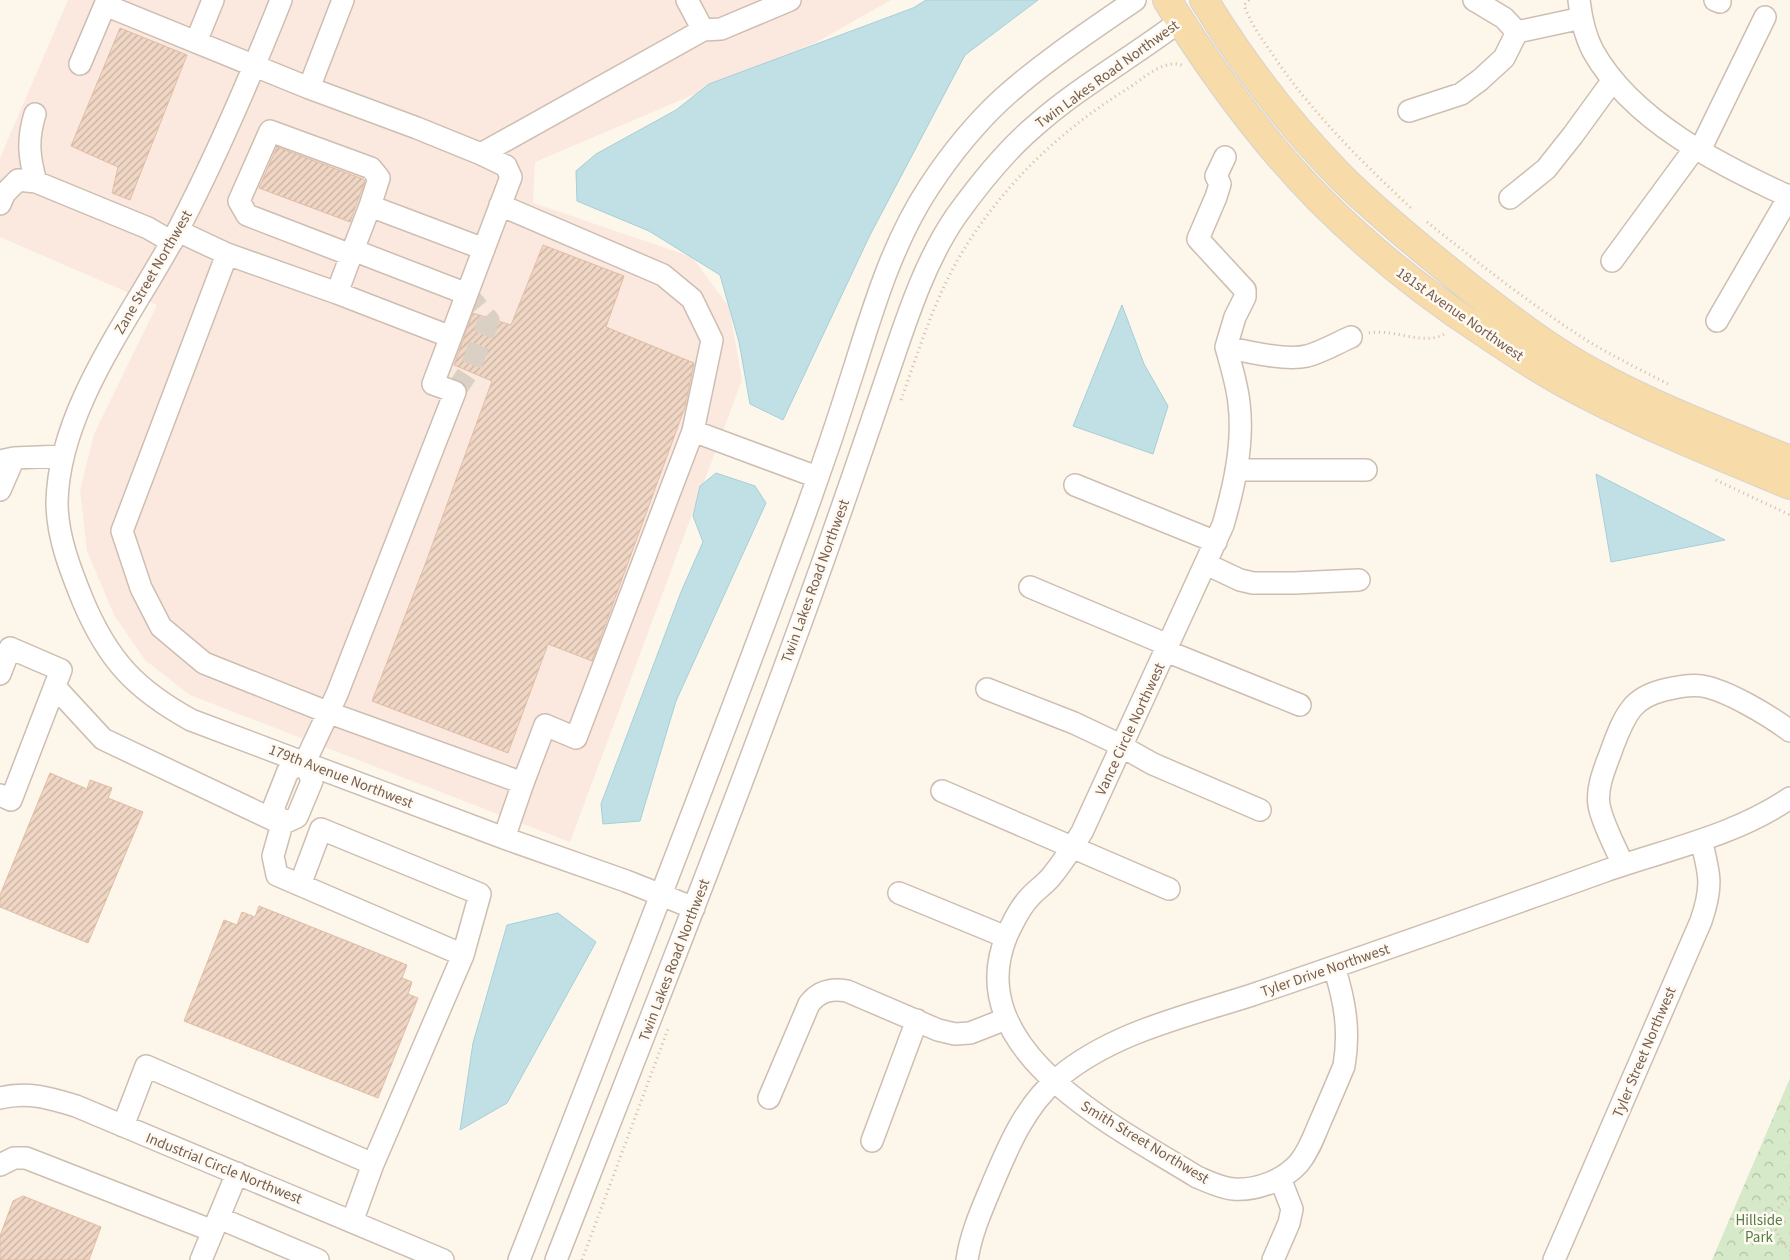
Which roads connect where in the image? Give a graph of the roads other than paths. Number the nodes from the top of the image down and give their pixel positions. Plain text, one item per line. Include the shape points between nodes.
1 (213, 0) edge
2 (280, 0) edge
3 (343, 0) edge
4 (687, 0) edge
5 (790, 0) edge
6 (1135, 0) edge
7 (1474, 0) edge
8 (1207, 1) edge
9 (106, 2) edge
10 (1581, 9) edge
11 (1174, 11) edge
12 (1765, 17) dead end
13 (703, 30) junction
14 (1517, 32) junction
15 (196, 42) junction
16 (80, 64) dead end
17 (254, 65) junction
18 (1613, 80) junction
19 (309, 88) junction
20 (1410, 111) dead end
21 (35, 114) dead end
22 (1698, 149) junction
23 (480, 154) junction
24 (1225, 157) dead end
25 (36, 182) junction
26 (1790, 196) edge
27 (1510, 198) dead end
28 (0, 204) edge
29 (500, 205) junction
30 (370, 206) junction
31 (175, 236) junction
32 (484, 249) junction
33 (352, 252) junction
34 (227, 254) junction
35 (1612, 261) dead end
36 (336, 293) junction
37 (467, 294) junction
38 (1717, 321) dead end
39 (451, 337) junction
40 (1351, 337) road end
41 (1226, 347) junction
42 (693, 431) junction
43 (63, 456) junction
44 (7, 459) edge
45 (1790, 460) edge
46 (1236, 470) junction
47 (1366, 470) dead end
48 (817, 477) junction
49 (1075, 485) dead end
50 (1790, 485) edge
51 (0, 490) edge
52 (1216, 542) junction
53 (65, 551) joint
54 (1206, 564) junction
55 (1358, 580) dead end
56 (1030, 587) dead end
57 (1167, 648) junction
58 (0, 674) edge
59 (55, 687) junction
60 (987, 689) dead end
61 (1300, 705) dead end
62 (327, 712) junction
63 (1790, 731) edge
64 (1121, 747) junction
65 (305, 762) junction
66 (523, 783) junction
67 (942, 790) dead end
68 (0, 795) edge
69 (1790, 798) edge
70 (1260, 810) dead end
71 (282, 824) junction
72 (504, 838) junction
73 (1701, 840) junction
74 (1073, 846) junction
75 (1623, 865) junction
76 (300, 885) junction
77 (1169, 890) dead end
78 (899, 893) dead end
79 (662, 895) junction
80 (694, 908) junction
81 (1006, 937) junction
82 (462, 955) junction
83 (1334, 968) junction
84 (1006, 1019) junction
85 (918, 1020) junction
86 (1054, 1081) junction
87 (1, 1096) edge
88 (769, 1098) dead end
89 (123, 1126) junction
90 (872, 1141) dead end
91 (373, 1164) junction
92 (0, 1165) edge
93 (237, 1174) junction
94 (1280, 1178) junction
95 (352, 1222) junction
96 (216, 1224) junction
97 (201, 1260) edge
98 (318, 1260) edge
99 (443, 1260) edge
100 (519, 1260) edge
101 (556, 1260) edge
102 (967, 1260) edge
103 (1273, 1260) edge
104 (1554, 1260) edge

1 - 15 street
2 - 17 street, Zane Street Northwest
3 - 19 street
4 - 13 street
5 - 13 street via 721,29
6 - 48 street via 1000,100 973,128 927,189 907,225 876,298
7 - 14 street via 1504,18
8 - 11 main road, Twin Lakes Road Northwest
8 - 45 main road, 181st Avenue Northwest via 1223,31 1276,102 1342,178 1419,247 1481,296 1520,326 1593,373 1682,417
9 - 15 street
9 - 16 street
10 - 14 street
10 - 18 street via 1592,50
11 - 50 main road, 181st Avenue Northwest via 1229,93 1285,162 1399,272 1446,308 1582,393 1674,438
11 - 80 street, Twin Lakes Road Northwest via 1088,85 1034,126 1010,150 975,190 934,254 904,326 817,578
12 - 22 street
13 - 23 street
14 - 20 street via 1504,58 1461,94
15 - 17 street
17 - 19 street
17 - 31 street, Zane Street Northwest via 205,178
18 - 22 street via 1634,103
18 - 27 street via 1546,168
19 - 23 street
21 - 25 street via 30,130 29,156
22 - 26 street
22 - 35 street
23 - 29 street via 506,166 511,177
24 - 41 street via 1216,176 1220,184 1216,197 1198,239 1245,290
25 - 28 street via 18,180 5,193
25 - 31 street
26 - 38 street
29 - 32 street
29 - 42 street via 663,276 692,299 712,340
30 - 32 street
30 - 33 street
30 - 33 street via 379,178 371,168 270,131 239,202 247,215
31 - 34 street
31 - 43 street, Zane Street Northwest via 100,366
32 - 37 street
33 - 36 street
33 - 37 street
34 - 36 street
34 - 62 street via 122,531 141,588 161,627 204,662
36 - 39 street
37 - 39 street
39 - 62 street via 433,384 455,392
40 - 41 street via 1302,357 1256,354
41 - 46 street, Vance Circle Northwest via 1239,402
42 - 48 street
42 - 66 street via 576,738 545,725
43 - 44 street
43 - 53 street, Zane Street Northwest via 57,503
44 - 51 street
46 - 47 street
46 - 52 street, Vance Circle Northwest via 1224,526
48 - 79 street
49 - 52 street
52 - 54 street, Vance Circle Northwest
53 - 65 street, 179th Avenue Northwest via 91,620 113,657 145,691 191,720
54 - 55 street via 1253,583
54 - 57 street, Vance Circle Northwest
56 - 57 street
57 - 61 street
57 - 64 street, Vance Circle Northwest
58 - 59 street via 10,648 61,670
59 - 68 street via 11,800
59 - 71 street via 103,739
60 - 64 street via 1074,723
62 - 65 street
62 - 66 street
63 - 75 street via 1770,716 1703,686 1669,689 1640,700 1624,720 1599,789 1599,805
64 - 70 street
64 - 74 street, Vance Circle Northwest
65 - 71 street via 312,781 297,817
65 - 72 street, 179th Avenue Northwest
66 - 72 street
67 - 74 street
69 - 73 street, Tyler Drive Northwest via 1750,822
71 - 76 street via 273,856 277,876
72 - 79 street, 179th Avenue Northwest
73 - 75 street, Tyler Drive Northwest
73 - 104 street, Tyler Street Northwest via 1710,875 1708,899 1701,920
74 - 77 street
74 - 81 street, Vance Circle Northwest via 1049,879 1024,905
75 - 83 street, Tyler Drive Northwest
76 - 82 street
76 - 82 street via 321,829 480,894
78 - 81 street
79 - 80 street, 179th Avenue Northwest
79 - 100 street
80 - 101 street, Twin Lakes Road Northwest
81 - 84 street, Vance Circle Northwest via 999,986
82 - 91 street
83 - 86 street, Tyler Drive Northwest via 1145,1030 1090,1055
83 - 94 street, Smith Street Northwest via 1346,1014 1344,1066 1310,1146 1299,1163
84 - 85 street via 964,1034 947,1033
84 - 86 street, Vance Circle Northwest via 1016,1038
85 - 88 street via 847,991 832,990 818,995 809,1004
85 - 90 street
86 - 94 street, Smith Street Northwest via 1080,1103 1197,1177 1234,1189 1253,1188
86 - 102 street, Tyler Drive Northwest via 1037,1101 1009,1146 973,1231
87 - 89 street, Industrial Circle Northwest via 30,1094 52,1098
89 - 91 street via 146,1066
89 - 93 street, Industrial Circle Northwest
91 - 95 street
92 - 96 street via 14,1158 26,1158
93 - 95 street, Industrial Circle Northwest
93 - 96 street
94 - 103 street via 1292,1209
95 - 99 street, Industrial Circle Northwest
96 - 97 street
96 - 98 street

